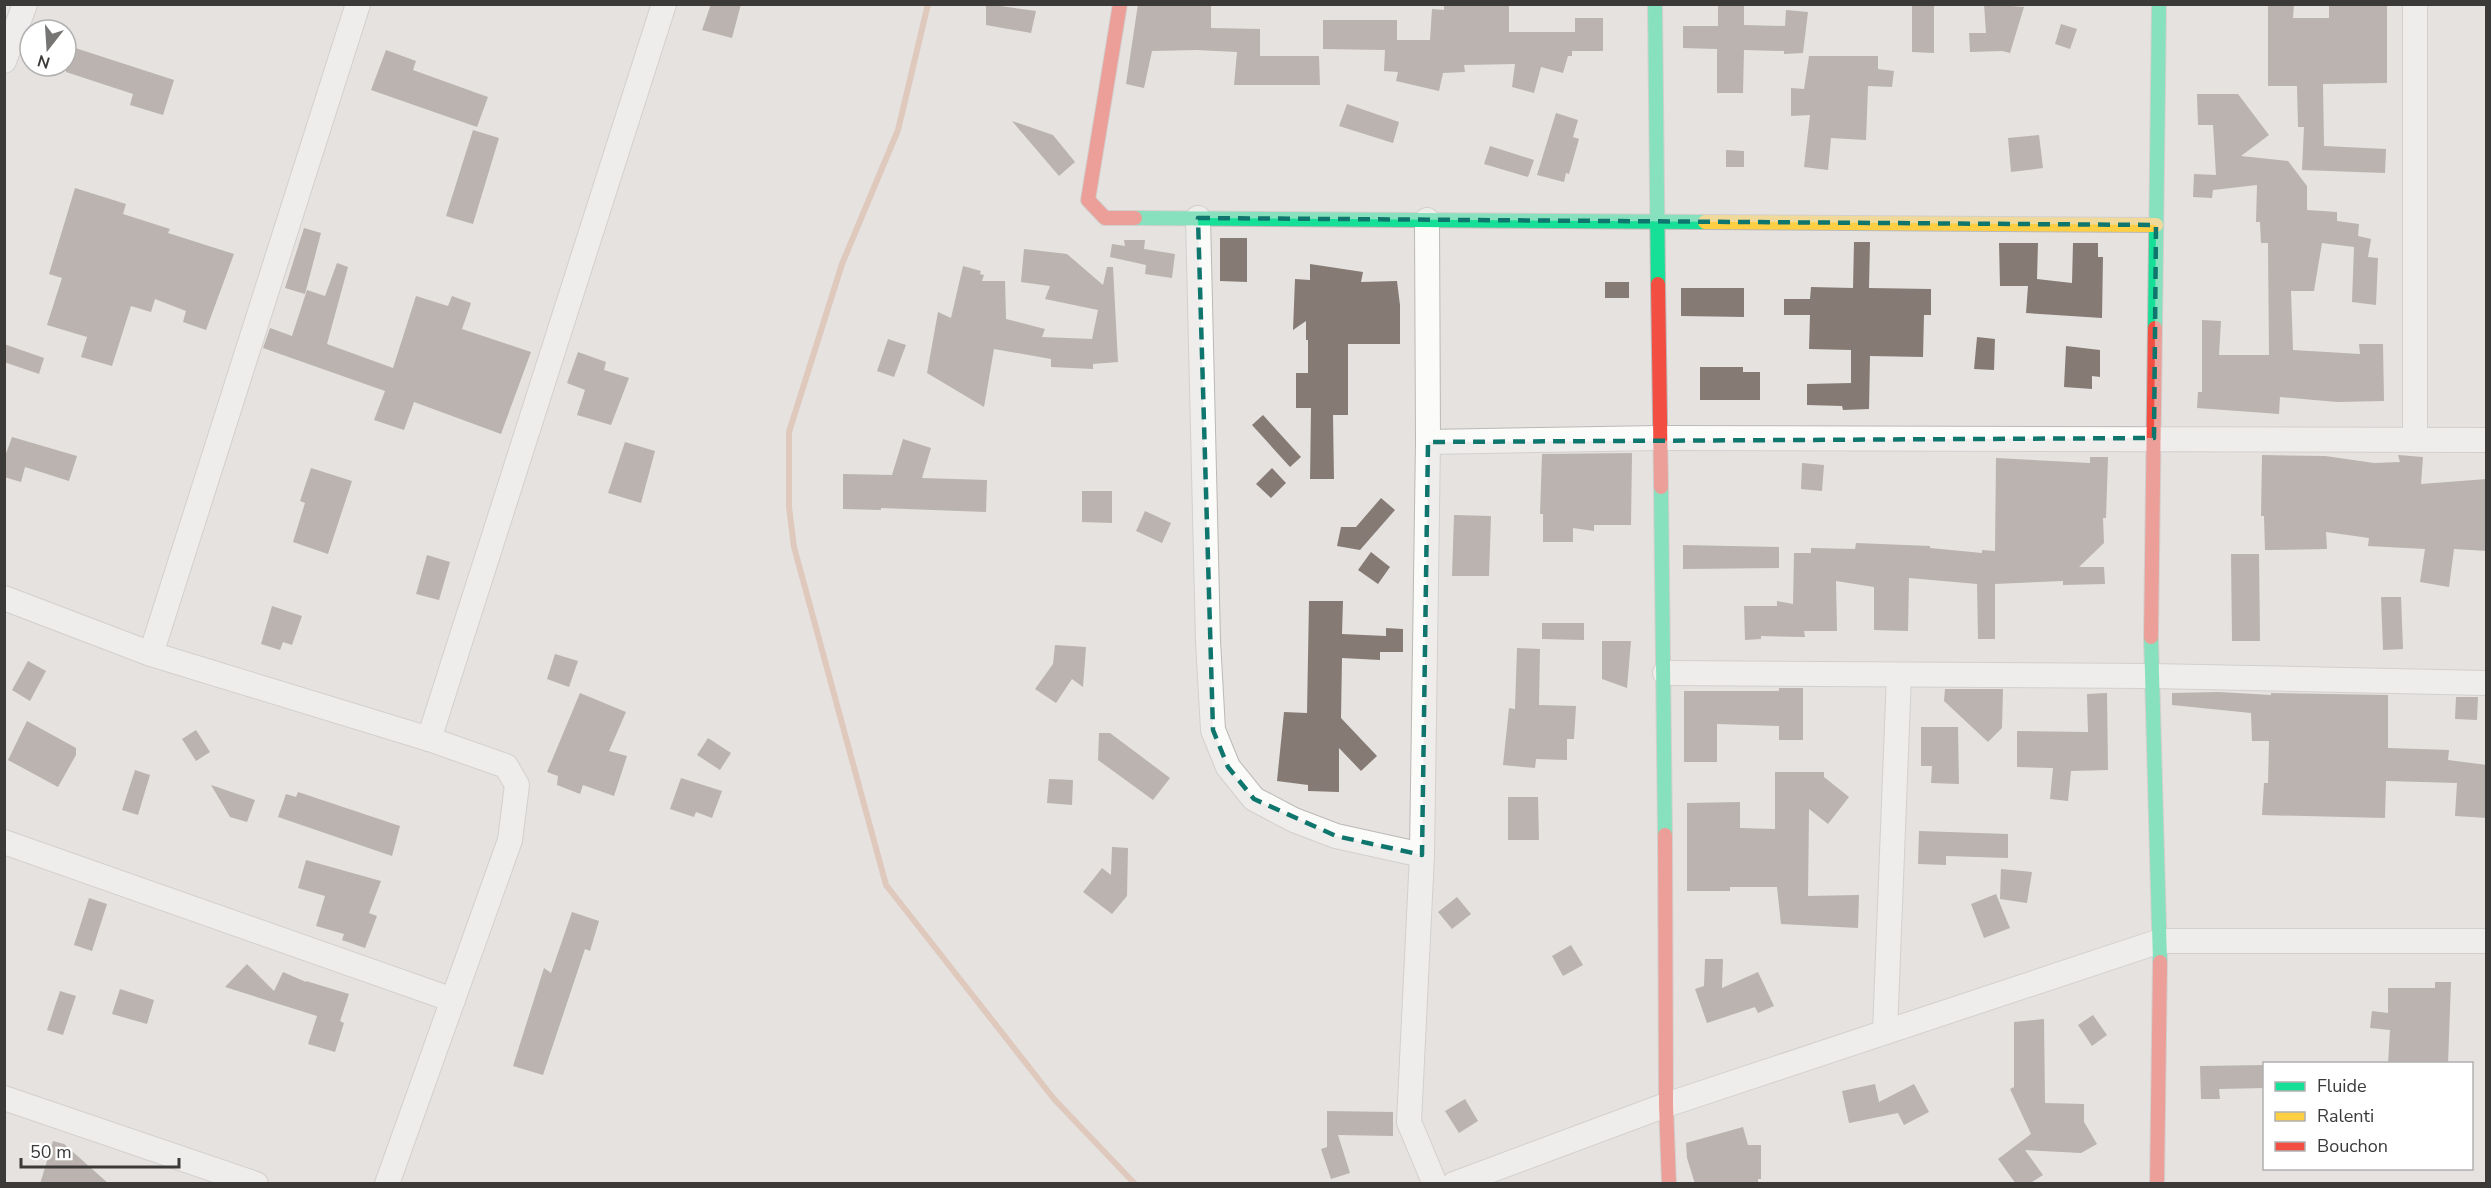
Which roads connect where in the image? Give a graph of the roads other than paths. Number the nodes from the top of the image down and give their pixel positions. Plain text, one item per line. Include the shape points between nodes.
1 (25, 4) edge
2 (358, 4) edge
3 (664, 4) edge
4 (1120, 4) edge
5 (1655, 4) edge
6 (2159, 4) edge
7 (2415, 4) edge
8 (4, 61) edge
9 (1198, 218) junction
10 (1427, 220) junction
11 (1657, 222) junction
12 (2156, 225) junction
13 (1660, 438) junction
14 (2154, 438) junction
15 (2415, 440) junction
16 (2487, 440) edge
17 (1428, 442) junction
18 (4, 598) edge
19 (151, 654) junction
20 (1665, 673) junction
21 (1899, 675) junction
22 (2151, 676) junction
23 (2487, 683) edge
24 (429, 739) junction
25 (4, 842) edge
26 (1422, 855) junction
27 (2160, 941) junction
28 (2487, 941) edge
29 (453, 1000) junction
30 (1885, 1032) junction
31 (4, 1098) edge
32 (1666, 1105) junction
33 (256, 1184) edge
34 (387, 1184) edge
35 (1435, 1184) edge
36 (1454, 1184) edge
37 (1669, 1184) edge
38 (2157, 1184) edge

1 - 8 street
2 - 19 street
3 - 24 street
4 - 9 street via 1088,200 1105,218
5 - 11 street
6 - 12 street
7 - 15 street
9 - 10 street
9 - 26 street via 1213,730 1228,767 1254,800 1336,836
10 - 11 street
10 - 17 street
11 - 12 street
11 - 13 street
12 - 14 street
13 - 14 street
13 - 17 street
13 - 20 street
14 - 15 street
14 - 22 street
15 - 16 street
17 - 26 street
18 - 19 street
19 - 24 street
20 - 21 street
20 - 32 street
21 - 22 street
21 - 30 street
22 - 23 street
22 - 27 street
24 - 29 street via 506,766 517,784 510,840
25 - 29 street
26 - 35 street via 1409,1122
27 - 28 street
27 - 30 street
27 - 38 street
29 - 34 street
30 - 32 street
31 - 33 street
32 - 36 street
32 - 37 street

